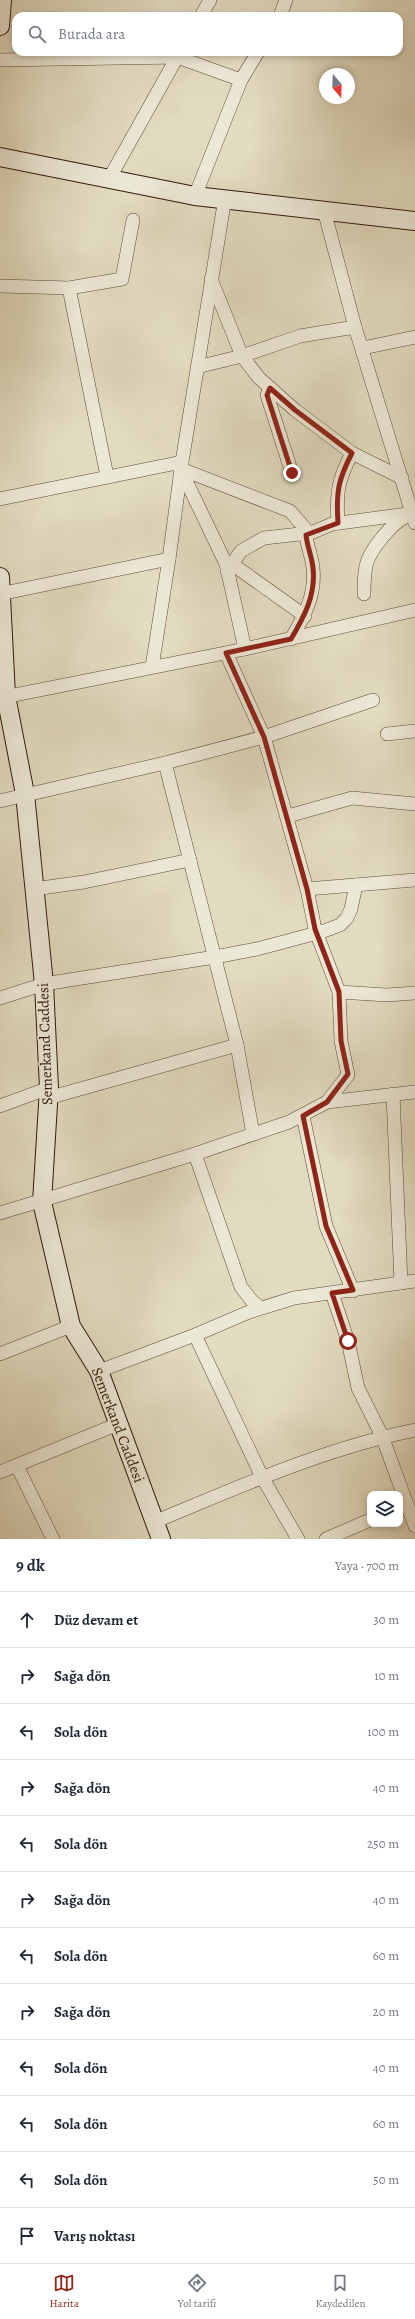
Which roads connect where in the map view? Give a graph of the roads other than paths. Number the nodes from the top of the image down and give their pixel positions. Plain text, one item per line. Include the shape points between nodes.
1 (2, 0) edge
2 (210, 0) edge
3 (286, 0) edge
4 (203, 12) edge
5 (282, 12) edge
6 (0, 26) edge
7 (143, 56) edge
8 (178, 56) edge
9 (181, 56) edge
10 (256, 56) edge
11 (0, 60) edge
12 (241, 80) junction
13 (0, 157) edge
14 (109, 179) junction
15 (195, 196) junction
16 (224, 198) junction
17 (324, 210) junction
18 (134, 220) dead end
19 (415, 221) edge
20 (211, 279) junction
21 (0, 286) edge
22 (69, 288) junction
23 (355, 327) junction
24 (415, 337) edge
25 (363, 348) junction
26 (242, 356) junction
27 (197, 366) junction
28 (270, 388) junction
29 (352, 453) junction
30 (181, 467) junction
31 (292, 473) dead end
32 (107, 476) junction
33 (402, 478) junction
34 (0, 499) edge
35 (414, 517) edge
36 (338, 523) junction
37 (309, 533) junction
38 (169, 559) junction
39 (229, 567) junction
40 (1, 588) edge
41 (364, 594) dead end
42 (415, 610) edge
43 (305, 616) junction
44 (291, 639) junction
45 (245, 649) junction
46 (226, 653) junction
47 (152, 667) junction
48 (3, 697) edge
49 (373, 700) dead end
50 (415, 731) edge
51 (387, 734) dead end
52 (264, 737) junction
53 (165, 763) junction
54 (24, 794) junction
55 (0, 801) edge
56 (415, 804) edge
57 (288, 816) junction
58 (190, 860) junction
59 (415, 880) edge
60 (356, 885) junction
61 (34, 889) junction
62 (307, 889) junction
63 (317, 932) junction
64 (215, 957) junction
65 (44, 984) junction
66 (339, 992) junction
67 (415, 993) edge
68 (0, 998) edge
69 (237, 1045) junction
70 (415, 1092) edge
71 (49, 1093) junction
72 (393, 1094) junction
73 (327, 1102) junction
74 (0, 1106) edge
75 (303, 1116) junction
76 (253, 1134) junction
77 (195, 1154) junction
78 (42, 1202) junction
79 (0, 1213) edge
80 (415, 1280) edge
81 (401, 1282) junction
82 (353, 1290) junction
83 (332, 1293) junction
84 (261, 1308) junction
85 (71, 1326) junction
86 (195, 1335) junction
87 (0, 1354) edge
88 (99, 1370) junction
89 (118, 1424) junction
90 (415, 1430) edge
91 (382, 1436) junction
92 (17, 1466) junction
93 (0, 1472) edge
94 (262, 1477) junction
95 (407, 1505) edge
96 (367, 1521) edge
97 (154, 1522) junction
98 (415, 1526) edge
99 (53, 1539) edge
100 (161, 1539) edge
101 (298, 1539) edge
102 (326, 1539) edge

1 - 6 street
2 - 4 street
3 - 5 street
7 - 11 street
8 - 14 street
9 - 12 street
10 - 12 street
12 - 15 street
13 - 14 street
14 - 15 street
15 - 16 street
16 - 17 street
16 - 20 street
17 - 19 street
17 - 23 street
18 - 22 street via 122,278
20 - 26 street
20 - 27 street
21 - 22 street
22 - 32 street
23 - 25 street
23 - 26 street via 300,336
24 - 25 street
25 - 33 street
26 - 27 street
26 - 28 street
27 - 30 street
28 - 29 street
28 - 31 street via 267,395
29 - 33 street
29 - 36 street via 341,475 336,498
30 - 32 street
30 - 37 street via 290,511
30 - 38 street
30 - 39 street
32 - 34 street
33 - 35 street
35 - 36 street
35 - 41 street via 398,520 389,528 375,549 366,565
36 - 37 street
37 - 39 street via 264,538 241,551
37 - 43 street via 306,535 313,568 313,586
38 - 40 street
38 - 47 street
39 - 43 street
39 - 45 street
40 - 48 street, Semerkand Caddesi
42 - 44 street
43 - 44 street
44 - 45 street
45 - 46 street
46 - 47 street
46 - 52 street
47 - 48 street
48 - 54 street, Semerkand Caddesi
49 - 52 street
50 - 51 street
52 - 53 street
52 - 57 street
53 - 54 street
53 - 58 street
54 - 55 street
54 - 61 street, Semerkand Caddesi
56 - 57 street via 352,798
57 - 62 street
58 - 61 street via 84,882
58 - 64 street
59 - 60 street
60 - 62 street
60 - 63 street via 347,918 340,925
61 - 65 street, Semerkand Caddesi
62 - 63 street
63 - 64 street via 257,949
63 - 66 street
64 - 65 street
64 - 69 street
65 - 68 street
65 - 71 street, Semerkand Caddesi
66 - 67 street via 387,995
66 - 73 street via 341,1041 348,1074
69 - 71 street
69 - 76 street
70 - 72 street
71 - 74 street
71 - 78 street, Semerkand Caddesi
72 - 73 street
72 - 81 street
73 - 75 street
75 - 76 street
75 - 82 street via 326,1226
76 - 77 street
77 - 78 street
77 - 84 street via 241,1287
78 - 79 street
78 - 85 street, Semerkand Caddesi
80 - 81 street
81 - 82 street
82 - 83 street
83 - 84 street via 294,1298
83 - 91 street via 348,1341 358,1388
84 - 86 street
85 - 87 street
85 - 88 street, Semerkand Caddesi
86 - 88 street
86 - 94 street
88 - 89 street, Semerkand Caddesi
89 - 92 street
89 - 97 street, Semerkand Caddesi
90 - 91 street
91 - 94 street
91 - 95 street
92 - 93 street
92 - 99 street
94 - 97 street
94 - 101 street
95 - 98 street
96 - 102 street
97 - 100 street, Semerkand Caddesi

